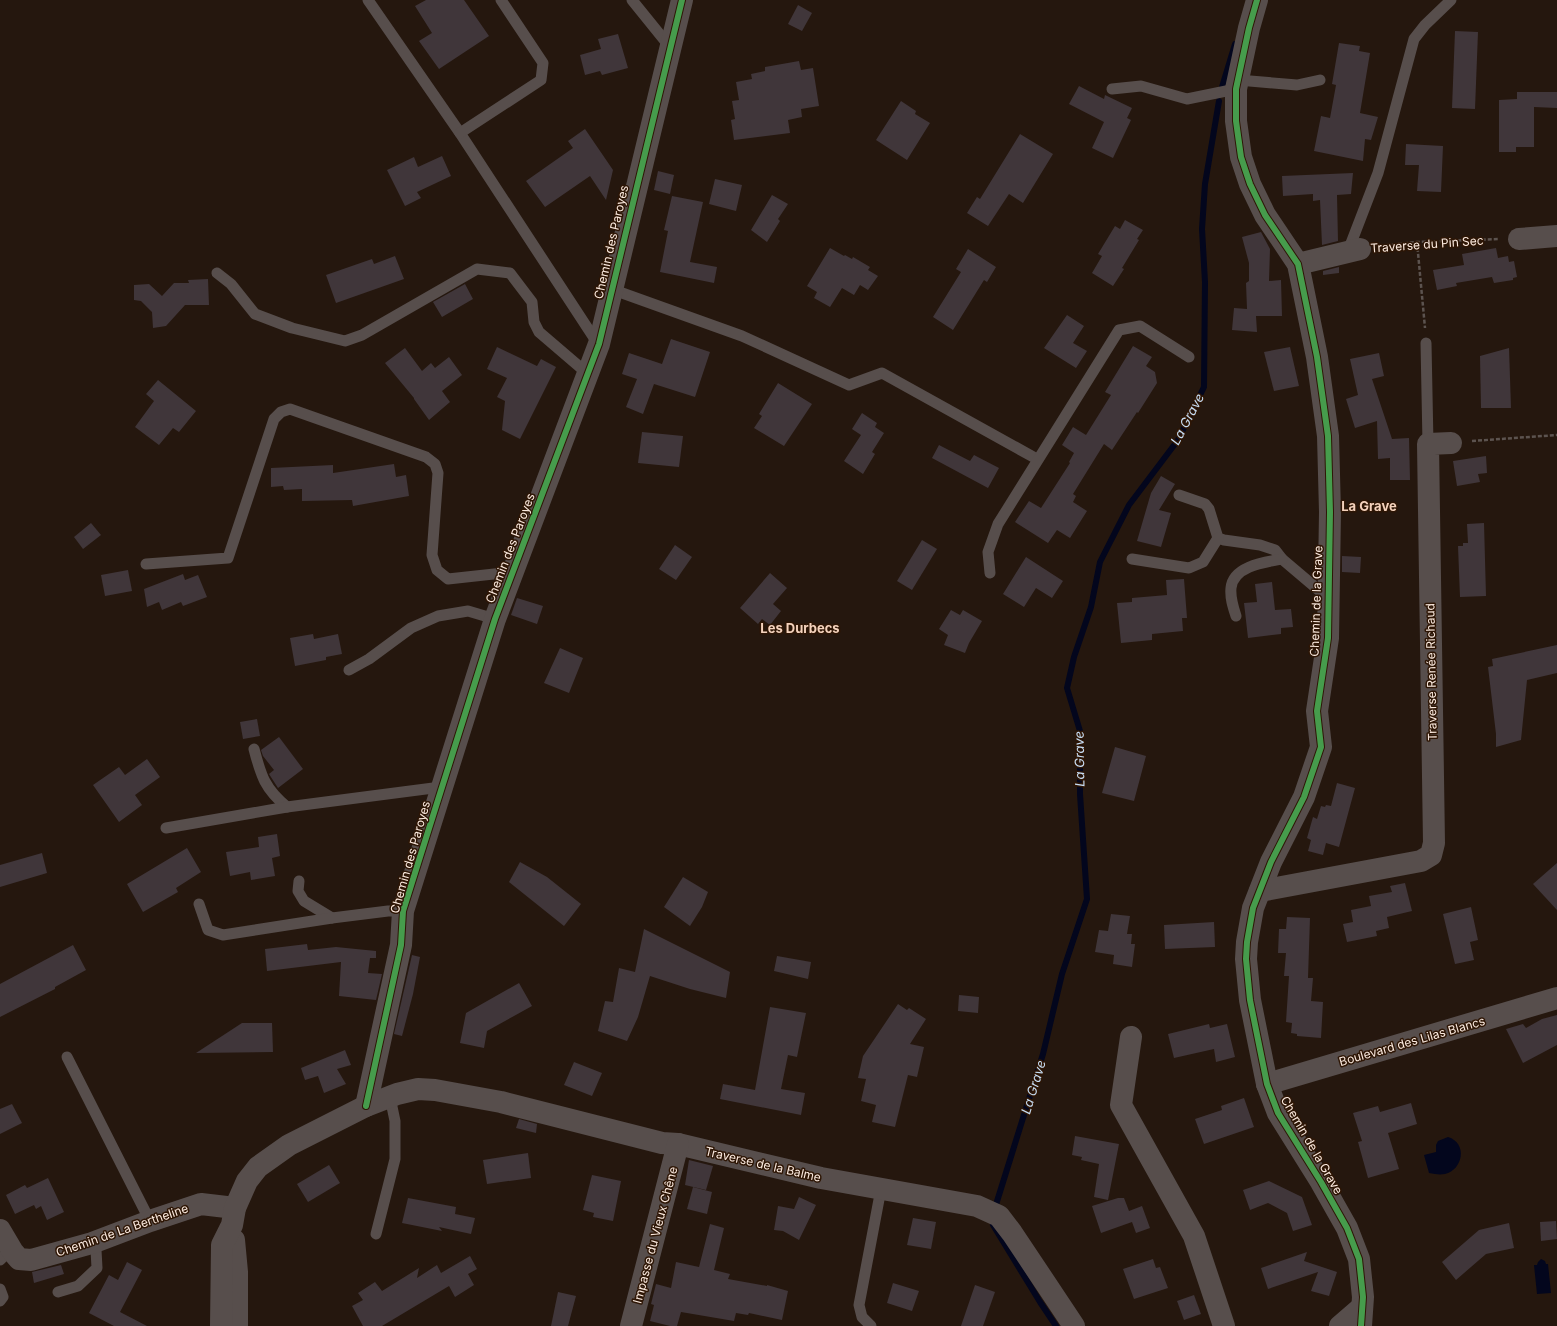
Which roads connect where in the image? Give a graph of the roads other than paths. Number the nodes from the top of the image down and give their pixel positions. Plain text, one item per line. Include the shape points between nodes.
1 (368, 0) edge
2 (501, 0) edge
3 (632, 0) edge
4 (682, 0) edge
5 (1257, 0) edge
6 (1451, 0) edge
7 (670, 47) junction
8 (1320, 80) dead end
9 (1237, 85) junction
10 (1112, 89) dead end
11 (460, 133) junction
12 (1557, 236) edge
13 (1519, 239) road end
14 (1354, 250) joint
15 (1298, 264) junction
16 (217, 273) dead end
17 (611, 289) junction
18 (1426, 343) road end
19 (599, 344) junction
20 (1190, 357) dead end
21 (588, 374) junction
22 (1452, 443) road end
23 (1428, 444) junction
24 (1037, 459) junction
25 (1179, 495) dead end
26 (1218, 538) junction
27 (1132, 559) dead end
28 (1282, 559) junction
29 (146, 564) dead end
30 (513, 572) junction
31 (990, 573) dead end
32 (1328, 598) junction
33 (1236, 616) dead end
34 (495, 619) junction
35 (349, 670) dead end
36 (254, 749) dead end
37 (442, 787) junction
38 (287, 807) junction
39 (166, 828) dead end
40 (298, 881) dead end
41 (1260, 890) junction
42 (199, 904) dead end
43 (403, 911) junction
44 (332, 918) junction
45 (1557, 998) edge
46 (1131, 1037) dead end
47 (67, 1057) dead end
48 (1267, 1084) junction
49 (394, 1096) junction
50 (366, 1106) junction
51 (678, 1144) junction
52 (881, 1188) junction
53 (233, 1216) junction
54 (150, 1221) junction
55 (0, 1230) edge
56 (376, 1234) dead end
57 (92, 1243) junction
58 (7, 1256) edge
59 (0, 1289) edge
60 (58, 1292) dead end
61 (0, 1301) edge
62 (1361, 1316) edge
63 (221, 1326) edge
64 (237, 1326) edge
65 (631, 1326) edge
66 (871, 1326) edge
67 (1074, 1326) edge
68 (1224, 1326) edge
69 (1340, 1326) edge

1 - 11 lane
2 - 11 lane via 543,63 541,80
3 - 7 lane
4 - 7 street, Chemin des Paroyes
5 - 9 street, Chemin de la Grave
6 - 14 lane via 1425,25 1414,40
7 - 17 street, Chemin des Paroyes
8 - 9 lane via 1297,85
9 - 10 lane via 1187,99 1142,86
9 - 15 street, Chemin de la Grave via 1236,121 1241,157 1250,184 1265,215
11 - 19 lane
12 - 13 street
14 - 15 street
15 - 32 street, Chemin de la Grave via 1317,357 1328,436
16 - 21 lane via 231,284 255,314 292,328 345,341 362,335 477,269 510,272 532,302 534,322 539,332
17 - 19 street, Chemin des Paroyes
17 - 24 lane via 742,336 849,385 882,373
18 - 23 lane
19 - 21 street, Chemin des Paroyes
20 - 24 lane via 1140,326 1119,330
21 - 30 street, Chemin des Paroyes
22 - 23 street
23 - 41 street, Traverse Renée Richaud via 1434,843 1431,855 1421,861
24 - 31 lane via 998,524 988,552
25 - 26 lane via 1205,504
26 - 27 lane via 1203,562 1189,568
26 - 28 lane via 1260,545 1275,550
28 - 32 lane
28 - 33 lane via 1249,567 1235,577 1230,588
29 - 30 lane via 228,558 274,419 281,412 290,409 426,457 435,464 438,473 432,555 437,570 448,579
30 - 34 street, Chemin des Paroyes
32 - 41 street, Chemin de la Grave via 1328,638 1317,711 1321,747 1304,797 1271,862
34 - 35 lane via 468,611 438,616 411,628
34 - 37 street, Chemin des Paroyes
36 - 38 lane via 261,775 274,797
37 - 38 lane
37 - 43 street, Chemin des Paroyes
38 - 39 lane
40 - 44 lane via 298,891 304,901
41 - 48 street, Chemin de la Grave via 1247,942 1246,959 1250,1000
42 - 44 lane via 208,930 223,935
43 - 44 lane
43 - 50 street, Chemin des Paroyes via 401,945
45 - 48 street, Boulevard des Lilas Blancs
46 - 68 street via 1121,1105 1194,1236
47 - 54 lane
48 - 62 street, Chemin de la Grave via 1278,1113 1347,1228 1359,1259 1363,1297
49 - 50 street, Traverse de la Balme
49 - 51 street, Traverse de la Balme via 418,1089 435,1090 502,1102 662,1143
49 - 56 lane via 395,1159
50 - 53 street, Traverse de la Balme via 289,1145 258,1167 247,1180
51 - 52 street, Traverse de la Balme via 821,1178
51 - 65 street, Impasse du Vieux Chêne
52 - 66 lane via 859,1305 862,1317
52 - 67 street, Traverse de la Balme via 977,1206 999,1216
53 - 54 street, Chemin de La Bertheline via 201,1204
53 - 63 street, Traverse de la Balme via 222,1245
53 - 64 street
54 - 57 street, Chemin de La Bertheline
55 - 58 street, Chemin de La Bertheline
57 - 58 street, Chemin de La Bertheline via 31,1260
57 - 60 lane via 96,1250 97,1268 78,1286
59 - 61 lane
62 - 69 street

